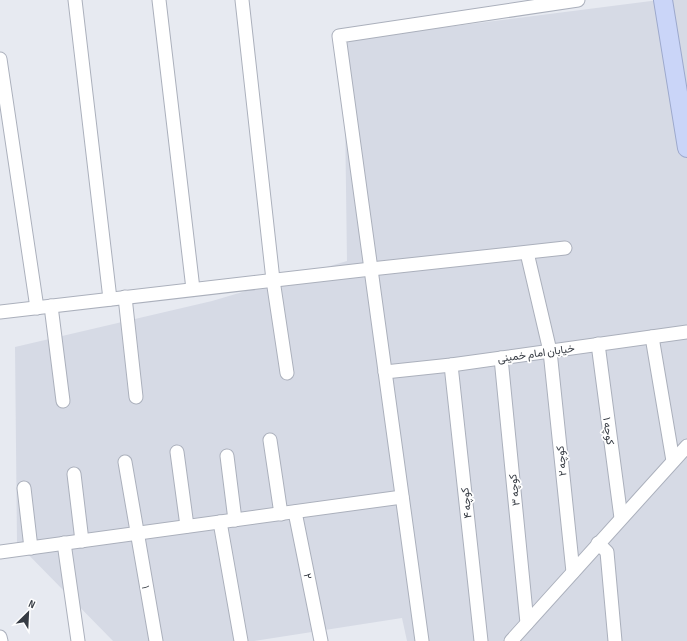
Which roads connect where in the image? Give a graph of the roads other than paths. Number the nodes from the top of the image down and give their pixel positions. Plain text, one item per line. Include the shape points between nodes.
1 (75, 0) edge
2 (158, 0) edge
3 (242, 0) edge
4 (578, 0) edge
5 (663, 0) edge
6 (0, 59) edge
7 (687, 148) edge
8 (565, 248) dead end
9 (528, 257) dead end
10 (371, 269) junction
11 (272, 280) junction
12 (193, 289) junction
13 (125, 297) junction
14 (110, 299) junction
15 (51, 306) junction
16 (37, 308) junction
17 (0, 312) edge
18 (687, 332) edge
19 (652, 337) junction
20 (598, 344) junction
21 (550, 351) junction
22 (500, 358) junction
23 (451, 365) junction
24 (385, 372) junction
25 (287, 373) dead end
26 (136, 397) dead end
27 (63, 401) dead end
28 (270, 440) dead end
29 (687, 446) edge
30 (178, 452) dead end
31 (227, 456) dead end
32 (673, 461) junction
33 (125, 462) dead end
34 (74, 474) dead end
35 (24, 488) dead end
36 (402, 497) junction
37 (295, 512) junction
38 (281, 514) junction
39 (621, 518) junction
40 (235, 520) junction
41 (220, 522) junction
42 (187, 526) junction
43 (137, 534) junction
44 (82, 541) junction
45 (64, 543) junction
46 (598, 543) junction
47 (31, 548) junction
48 (0, 552) edge
49 (573, 572) junction
50 (527, 623) junction
51 (0, 637) edge
52 (1, 641) edge
53 (78, 641) edge
54 (156, 641) edge
55 (240, 641) edge
56 (321, 641) edge
57 (422, 641) edge
58 (481, 641) edge
59 (511, 641) edge
60 (614, 641) edge

1 - 14 street
2 - 12 street
3 - 11 street
4 - 10 street via 339,36
5 - 7 street
6 - 16 street
8 - 10 street
9 - 21 street, کوچه ۲
10 - 11 street
10 - 24 street
11 - 12 street
11 - 25 street
12 - 13 street
13 - 14 street
13 - 26 street
14 - 15 street
15 - 16 street
15 - 27 street
16 - 17 street
18 - 19 street, خیابان امام خمینی
19 - 20 street, خیابان امام خمینی
19 - 32 street
20 - 21 street, خیابان امام خمینی
20 - 39 street, کوچه ۱
21 - 22 street, خیابان امام خمینی
21 - 49 street, کوچه ۲
22 - 23 street, خیابان امام خمینی
22 - 50 street, کوچه ۳
23 - 24 street, خیابان امام خمینی
23 - 58 street, کوچه ۴
24 - 36 street
28 - 38 street
29 - 32 street
30 - 42 street
31 - 40 street
32 - 39 street
33 - 43 street, ۱
34 - 44 street
35 - 47 street
36 - 37 street
36 - 57 street
37 - 38 street
37 - 56 street, ۲
38 - 40 street
39 - 46 street
40 - 41 street
41 - 42 street
41 - 55 street
42 - 43 street
43 - 44 street
43 - 54 street, ۱
44 - 45 street
45 - 47 street
45 - 53 street
46 - 49 street
46 - 60 street via 607,552
47 - 48 street
49 - 50 street
50 - 59 street
51 - 52 street

